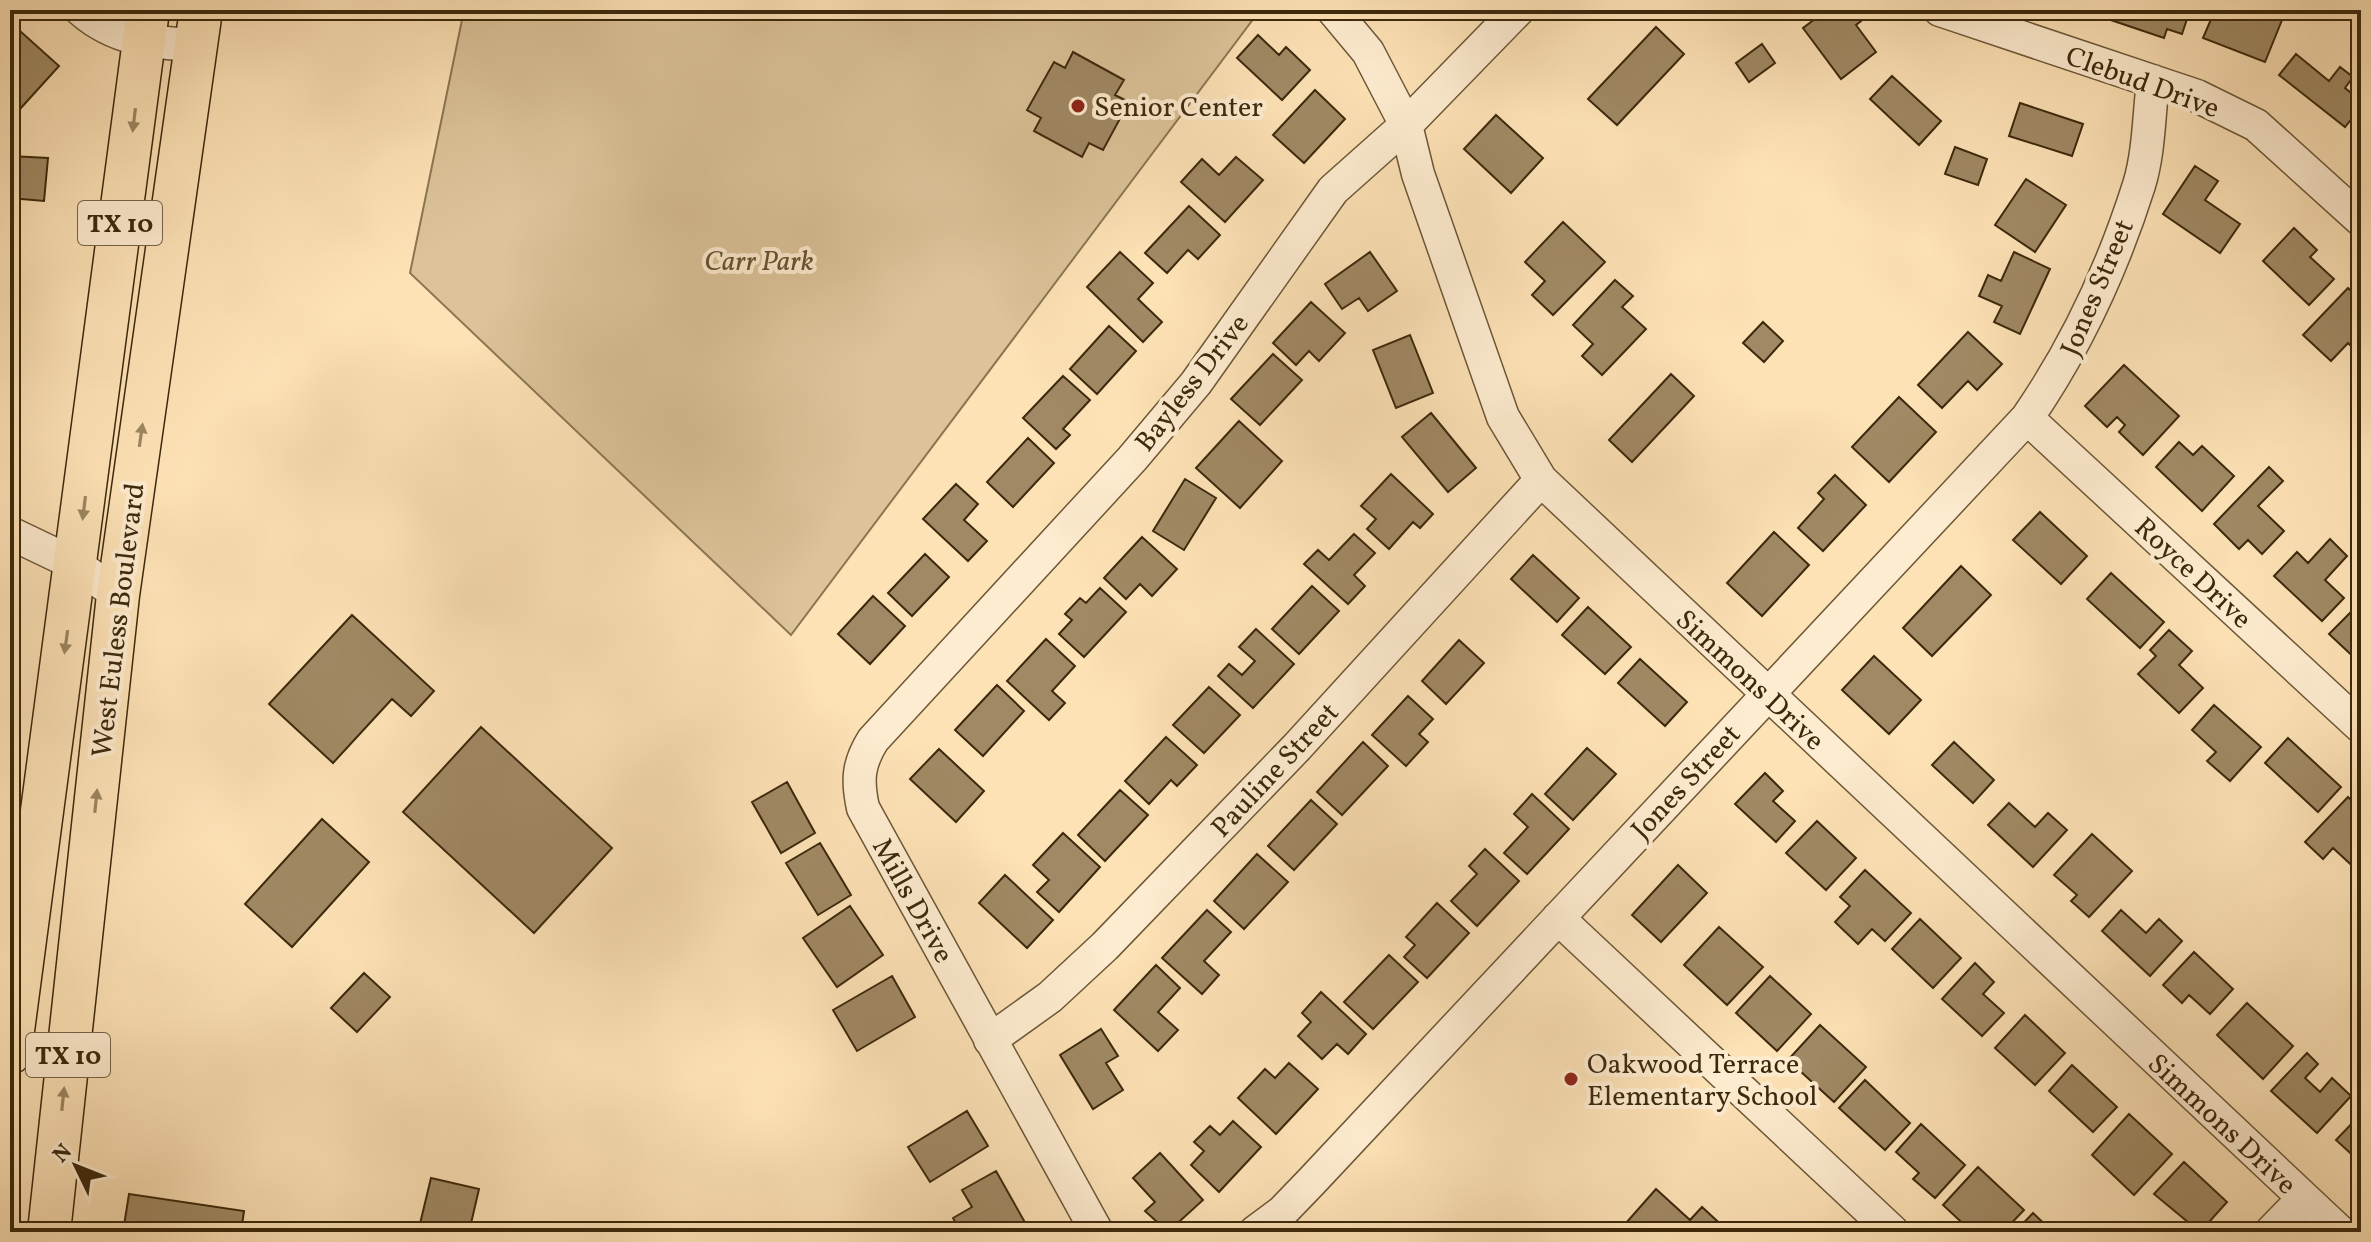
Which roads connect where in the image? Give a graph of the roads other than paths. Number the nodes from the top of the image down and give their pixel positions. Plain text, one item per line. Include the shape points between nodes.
1 (81, 10) edge
2 (1333, 10) edge
3 (1518, 10) edge
4 (1940, 10) edge
5 (146, 26) edge
6 (198, 28) edge
7 (2153, 81) junction
8 (1406, 125) junction
9 (2361, 220) edge
10 (2027, 418) junction
11 (1541, 480) junction
12 (10, 533) edge
13 (77, 565) junction
14 (118, 595) junction
15 (1767, 693) junction
16 (2361, 727) edge
17 (863, 755) joint
18 (1558, 918) junction
19 (990, 1040) junction
20 (10, 1053) edge
21 (2303, 1199) junction
22 (49, 1232) edge
23 (1097, 1232) edge
24 (1255, 1232) edge
25 (1893, 1232) edge
26 (2271, 1232) edge
27 (2340, 1232) edge

1 - 5 street via 93,20
2 - 8 street, Simmons Drive via 1368,52
3 - 8 street, Bayless Drive
4 - 7 street, Clebud Drive
5 - 6 street
5 -> 13 main road, West Euless Boulevard / TX 10
14 -> 6 main road, West Euless Boulevard / TX 10
7 - 9 street, Clebud Drive via 2256,125
7 - 10 street, Jones Street via 2140,182 2089,312 2061,369
8 - 11 street, Simmons Drive via 1418,174 1503,417
8 - 17 street, Bayless Drive via 1333,190 1196,383
10 - 15 street, Jones Street
10 - 16 street, Royce Drive
11 - 15 street, Simmons Drive
11 - 19 street, Pauline Street via 1297,747 1105,946 1050,997
12 - 13 street
13 - 14 street
13 -> 20 main road, West Euless Boulevard / TX 10
22 -> 14 main road, West Euless Boulevard / TX 10
15 - 18 street, Jones Street
15 - 21 street, Simmons Drive
17 - 19 street, Mills Drive via 858,785 863,808
18 - 24 street, Jones Street via 1282,1212
18 - 25 street
19 - 23 street, Mills Drive
21 - 26 street
21 - 27 street, Simmons Drive

